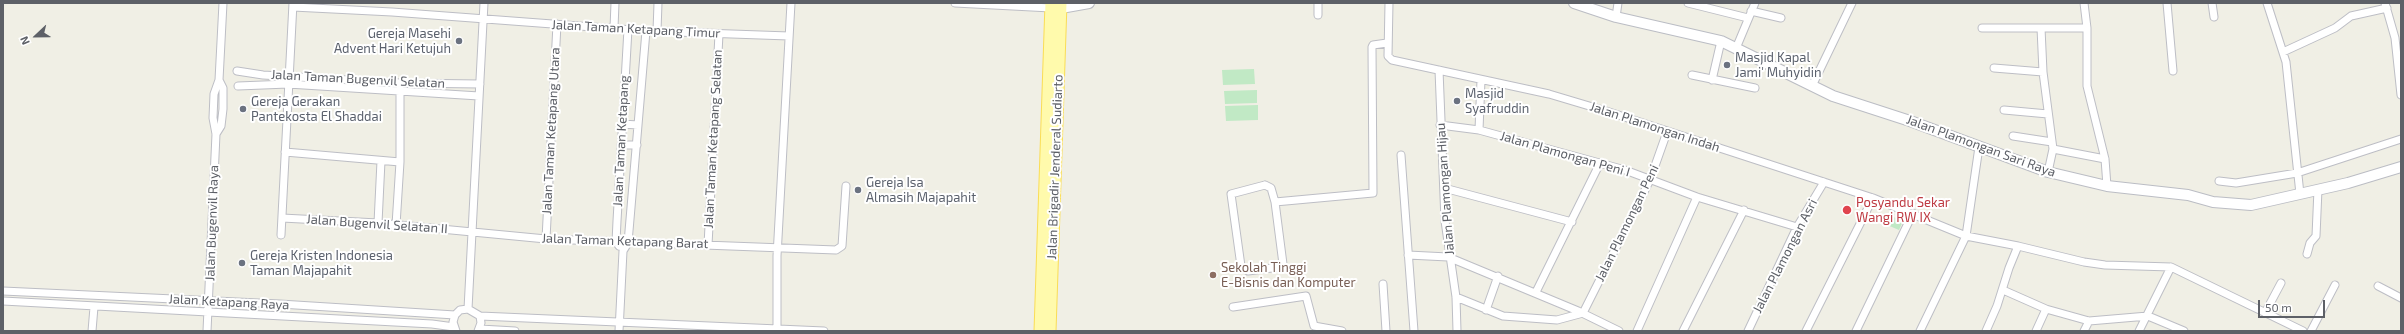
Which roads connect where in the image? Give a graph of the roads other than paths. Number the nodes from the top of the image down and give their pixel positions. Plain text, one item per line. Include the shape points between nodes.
1 (223, 3) edge
2 (484, 3) edge
3 (615, 3) edge
4 (658, 3) edge
5 (791, 3) edge
6 (955, 3) edge
7 (1089, 3) edge
8 (1318, 3) edge
9 (1389, 3) edge
10 (1574, 3) edge
11 (1618, 3) edge
12 (1688, 3) edge
13 (1755, 3) edge
14 (1852, 3) edge
15 (2084, 3) edge
16 (2167, 3) edge
17 (2212, 3) edge
18 (2267, 3) edge
19 (293, 5) edge
20 (1056, 6) edge
21 (2386, 6) edge
22 (1750, 14) junction
23 (1318, 15) dead end
24 (1616, 17) junction
25 (2214, 17) dead end
26 (1781, 18) dead end
27 (483, 19) junction
28 (556, 24) junction
29 (614, 28) junction
30 (1982, 28) dead end
31 (2041, 28) junction
32 (2087, 28) junction
33 (628, 29) junction
34 (646, 31) junction
35 (657, 31) junction
36 (719, 34) junction
37 (789, 36) junction
38 (1721, 40) junction
39 (1387, 43) junction
40 (1737, 46) junction
41 (2283, 52) junction
42 (1994, 68) dead end
43 (1439, 70) junction
44 (237, 71) dead end
45 (2173, 71) dead end
46 (2043, 72) junction
47 (1692, 75) dead end
48 (289, 80) junction
49 (1481, 80) junction
50 (1712, 80) junction
51 (400, 83) junction
52 (480, 84) junction
53 (238, 86) dead end
54 (1812, 86) junction
55 (1755, 88) dead end
56 (400, 92) junction
57 (2401, 95) edge
58 (479, 96) junction
59 (2004, 110) dead end
60 (2048, 114) junction
61 (622, 124) junction
62 (638, 125) junction
63 (1440, 125) junction
64 (1479, 130) junction
65 (1667, 132) junction
66 (2013, 136) dead end
67 (2401, 139) edge
68 (621, 145) junction
69 (636, 145) junction
70 (1978, 147) junction
71 (2053, 148) junction
72 (285, 152) junction
73 (1401, 154) dead end
74 (2105, 159) junction
75 (381, 161) junction
76 (400, 162) junction
77 (1600, 163) junction
78 (2401, 167) edge
79 (2049, 168) junction
80 (2297, 173) junction
81 (1650, 180) junction
82 (2219, 181) dead end
83 (1824, 182) junction
84 (846, 186) dead end
85 (2107, 186) junction
86 (1444, 188) junction
87 (2318, 190) junction
88 (2300, 194) junction
89 (1697, 197) junction
90 (1873, 198) junction
91 (1275, 202) junction
92 (1744, 210) junction
93 (1913, 213) junction
94 (282, 218) junction
95 (1572, 222) junction
96 (378, 223) junction
97 (396, 224) junction
98 (1797, 227) junction
99 (472, 231) junction
100 (281, 235) dead end
101 (1966, 236) junction
102 (546, 238) junction
103 (616, 242) junction
104 (628, 243) junction
105 (708, 245) junction
106 (2018, 246) junction
107 (778, 247) junction
108 (623, 251) junction
109 (2307, 254) dead end
110 (1408, 255) junction
111 (1448, 257) junction
112 (2171, 267) junction
113 (1498, 276) junction
114 (2280, 282) dead end
115 (1383, 284) dead end
116 (2335, 285) dead end
117 (2378, 286) dead end
118 (2003, 290) junction
119 (3, 291) edge
120 (1536, 292) junction
121 (1456, 297) junction
122 (2401, 298) edge
123 (3, 301) edge
124 (209, 301) junction
125 (94, 307) junction
126 (1233, 307) dead end
127 (468, 309) junction
128 (2046, 309) junction
129 (1486, 310) junction
130 (209, 313) junction
131 (433, 313) junction
132 (1583, 313) junction
133 (2265, 313) junction
134 (456, 315) junction
135 (480, 316) junction
136 (2148, 316) junction
137 (2088, 321) junction
138 (619, 322) junction
139 (432, 324) junction
140 (455, 329) edge
141 (479, 330) edge
142 (777, 330) edge
143 (1321, 330) edge
144 (92, 331) edge
145 (207, 331) edge
146 (515, 331) edge
147 (619, 331) edge
148 (824, 331) edge
149 (1040, 331) edge
150 (1050, 331) edge
151 (1342, 331) edge
152 (1386, 331) edge
153 (1414, 331) edge
154 (1457, 331) edge
155 (1619, 331) edge
156 (1637, 331) edge
157 (1683, 331) edge
158 (1748, 331) edge
159 (1806, 331) edge
160 (1856, 331) edge
161 (1920, 331) edge
162 (1986, 331) edge
163 (2036, 331) edge
164 (2084, 331) edge
165 (2139, 331) edge
166 (2184, 331) edge
167 (2303, 331) edge
168 (2311, 331) edge

1 - 124 street, Jalan Bugenvil Raya via 219,80 223,88 223,109 221,126 216,134
2 - 27 street
3 - 29 street
4 - 35 street
5 - 37 street
6 - 20 street
7 - 20 street
8 - 23 street
9 - 39 street, Jalan Plamongan Indah
10 - 24 street, Jalan Plamongan Sari Raya
11 - 24 street
12 - 22 street
13 - 22 street
14 - 54 street
15 - 32 street
16 - 45 street
17 - 25 street
18 - 41 street
19 - 27 street, Jalan Taman Ketapang Timur
19 - 48 street
20 - 149 main road, Jalan Brigadir Jenderal Sudiarto
20 - 150 main road, Jalan Brigadir Jenderal Sudiarto
21 - 41 street via 2351,16 2335,28
21 - 57 street via 2395,38
22 - 26 street
22 - 40 street
24 - 38 street, Jalan Plamongan Sari Raya
27 - 28 street, Jalan Taman Ketapang Timur
27 - 52 street
28 - 29 street, Jalan Taman Ketapang Timur
28 - 102 street, Jalan Taman Ketapang Utara
29 - 33 street, Jalan Taman Ketapang Timur
30 - 31 street
31 - 32 street
31 - 46 street
32 - 74 street via 2087,86
33 - 34 street, Jalan Taman Ketapang Timur
33 - 61 street, Jalan Taman Ketapang
34 - 35 street, Jalan Taman Ketapang Timur
34 - 62 street, Jalan Taman Ketapang
35 - 36 street, Jalan Taman Ketapang Timur
36 - 37 street, Jalan Taman Ketapang Timur
36 - 105 street, Jalan Taman Ketapang Selatan
37 - 107 street
38 - 40 street, Jalan Plamongan Sari Raya
38 - 50 street
39 - 43 street, Jalan Plamongan Indah via 1388,56 1392,60
39 - 91 street via 1372,47 1374,193
40 - 54 street, Jalan Plamongan Sari Raya
41 - 80 street
42 - 46 street
43 - 49 street, Jalan Plamongan Indah
43 - 63 street, Jalan Plamongan Hijau
44 - 48 street, Jalan Taman Bugenvil Selatan
46 - 60 street
47 - 50 street
48 - 51 street, Jalan Taman Bugenvil Selatan
48 - 53 street, Jalan Taman Bugenvil Selatan
48 - 56 street, Jalan Taman Bugenvil Selatan
48 - 72 street
49 - 64 street
49 - 65 street, Jalan Plamongan Indah via 1571,100
50 - 55 street
51 - 52 street, Jalan Taman Bugenvil Selatan
51 - 56 street
52 - 58 street
54 - 70 street, Jalan Plamongan Sari Raya via 1833,96
56 - 58 street, Jalan Taman Bugenvil Selatan
56 - 76 street
58 - 99 street
59 - 60 street
60 - 71 street
61 - 62 street
61 - 68 street, Jalan Taman Ketapang
62 - 69 street, Jalan Taman Ketapang
63 - 64 street, Jalan Plamongan Peni I
63 - 86 street, Jalan Plamongan Hijau
64 - 77 street, Jalan Plamongan Peni I
65 - 81 street, Jalan Plamongan Peni
65 - 83 street, Jalan Plamongan Indah
66 - 71 street
67 - 80 street
68 - 69 street
68 - 103 street, Jalan Taman Ketapang
69 - 104 street, Jalan Taman Ketapang
70 - 79 street, Jalan Plamongan Sari Raya
70 - 101 street
71 - 74 street
71 - 79 street
72 - 75 street
72 - 94 street
73 - 110 street
74 - 85 street
75 - 76 street
75 - 96 street
76 - 97 street
77 - 81 street, Jalan Plamongan Peni I
77 - 95 street
78 - 87 street, Jalan Plamongan Sari Raya
79 - 85 street, Jalan Plamongan Sari Raya
80 - 82 street via 2236,182
80 - 88 street
81 - 89 street, Jalan Plamongan Peni I
81 - 132 street, Jalan Plamongan Peni
83 - 90 street, Jalan Plamongan Indah
83 - 98 street, Jalan Plamongan Asri
84 - 107 street, Jalan Taman Ketapang Barat via 841,248 836,250
85 - 88 street, Jalan Plamongan Sari Raya via 2188,195 2243,206
86 - 95 street
86 - 111 street, Jalan Plamongan Hijau
87 - 88 street, Jalan Plamongan Sari Raya
87 - 109 street via 2316,236 2310,243
89 - 92 street, Jalan Plamongan Peni I
89 - 156 street
90 - 93 street, Jalan Plamongan Indah
90 - 159 street
91 - 91 street via 1283,264 1280,267 1244,270 1241,266 1231,194 1265,185 1270,188
92 - 98 street, Jalan Plamongan Peni I
92 - 157 street
93 - 101 street, Jalan Plamongan Indah
93 - 160 street
94 - 96 street, Jalan Bugenvil Selatan II
94 - 100 street
95 - 120 street
96 - 97 street, Jalan Bugenvil Selatan II
97 - 99 street, Jalan Bugenvil Selatan II
98 - 158 street, Jalan Plamongan Asri
99 - 102 street, Jalan Taman Ketapang Barat
99 - 127 street
101 - 106 street, Jalan Plamongan Indah
101 - 161 street
102 - 103 street, Jalan Taman Ketapang Barat
103 - 104 street, Jalan Taman Ketapang Barat
103 - 108 street
104 - 105 street, Jalan Taman Ketapang Barat
104 - 108 street, Jalan Taman Ketapang
105 - 107 street, Jalan Taman Ketapang Barat
106 - 112 street, Jalan Plamongan Indah via 2105,265
106 - 118 street
107 - 142 street
108 - 138 street, Jalan Taman Ketapang
110 - 111 street
110 - 153 street
111 - 113 street
111 - 121 street, Jalan Plamongan Hijau
112 - 133 street
112 - 136 street
113 - 120 street
113 - 129 street
114 - 133 street
115 - 152 street
116 - 168 street
117 - 122 street
118 - 128 street
118 - 162 street
119 - 124 street, Jalan Ketapang Raya
120 - 132 street
121 - 129 street
121 - 154 street, Jalan Plamongan Hijau
123 - 125 street, Jalan Ketapang Raya
124 - 130 street, Jalan Bugenvil Raya
124 - 131 street, Jalan Ketapang Raya
125 - 130 street, Jalan Ketapang Raya
125 - 144 street
126 - 143 street via 1306,296 1313,324
127 - 134 street via 460,310
127 - 135 street
128 - 137 street
128 - 163 street
129 - 132 street via 1503,316 1557,320
130 - 139 street, Jalan Ketapang Raya
130 - 145 street, Jalan Bugenvil Raya
131 - 134 street, Jalan Ketapang Raya
131 - 139 street
132 - 155 street
133 - 167 street
134 - 140 street
135 - 138 street
135 - 141 street
136 - 137 street
136 - 165 street
136 - 166 street
137 - 164 street
138 - 142 street
138 - 147 street, Jalan Taman Ketapang
139 - 140 street, Jalan Ketapang Raya
141 - 146 street
142 - 148 street
143 - 151 street

